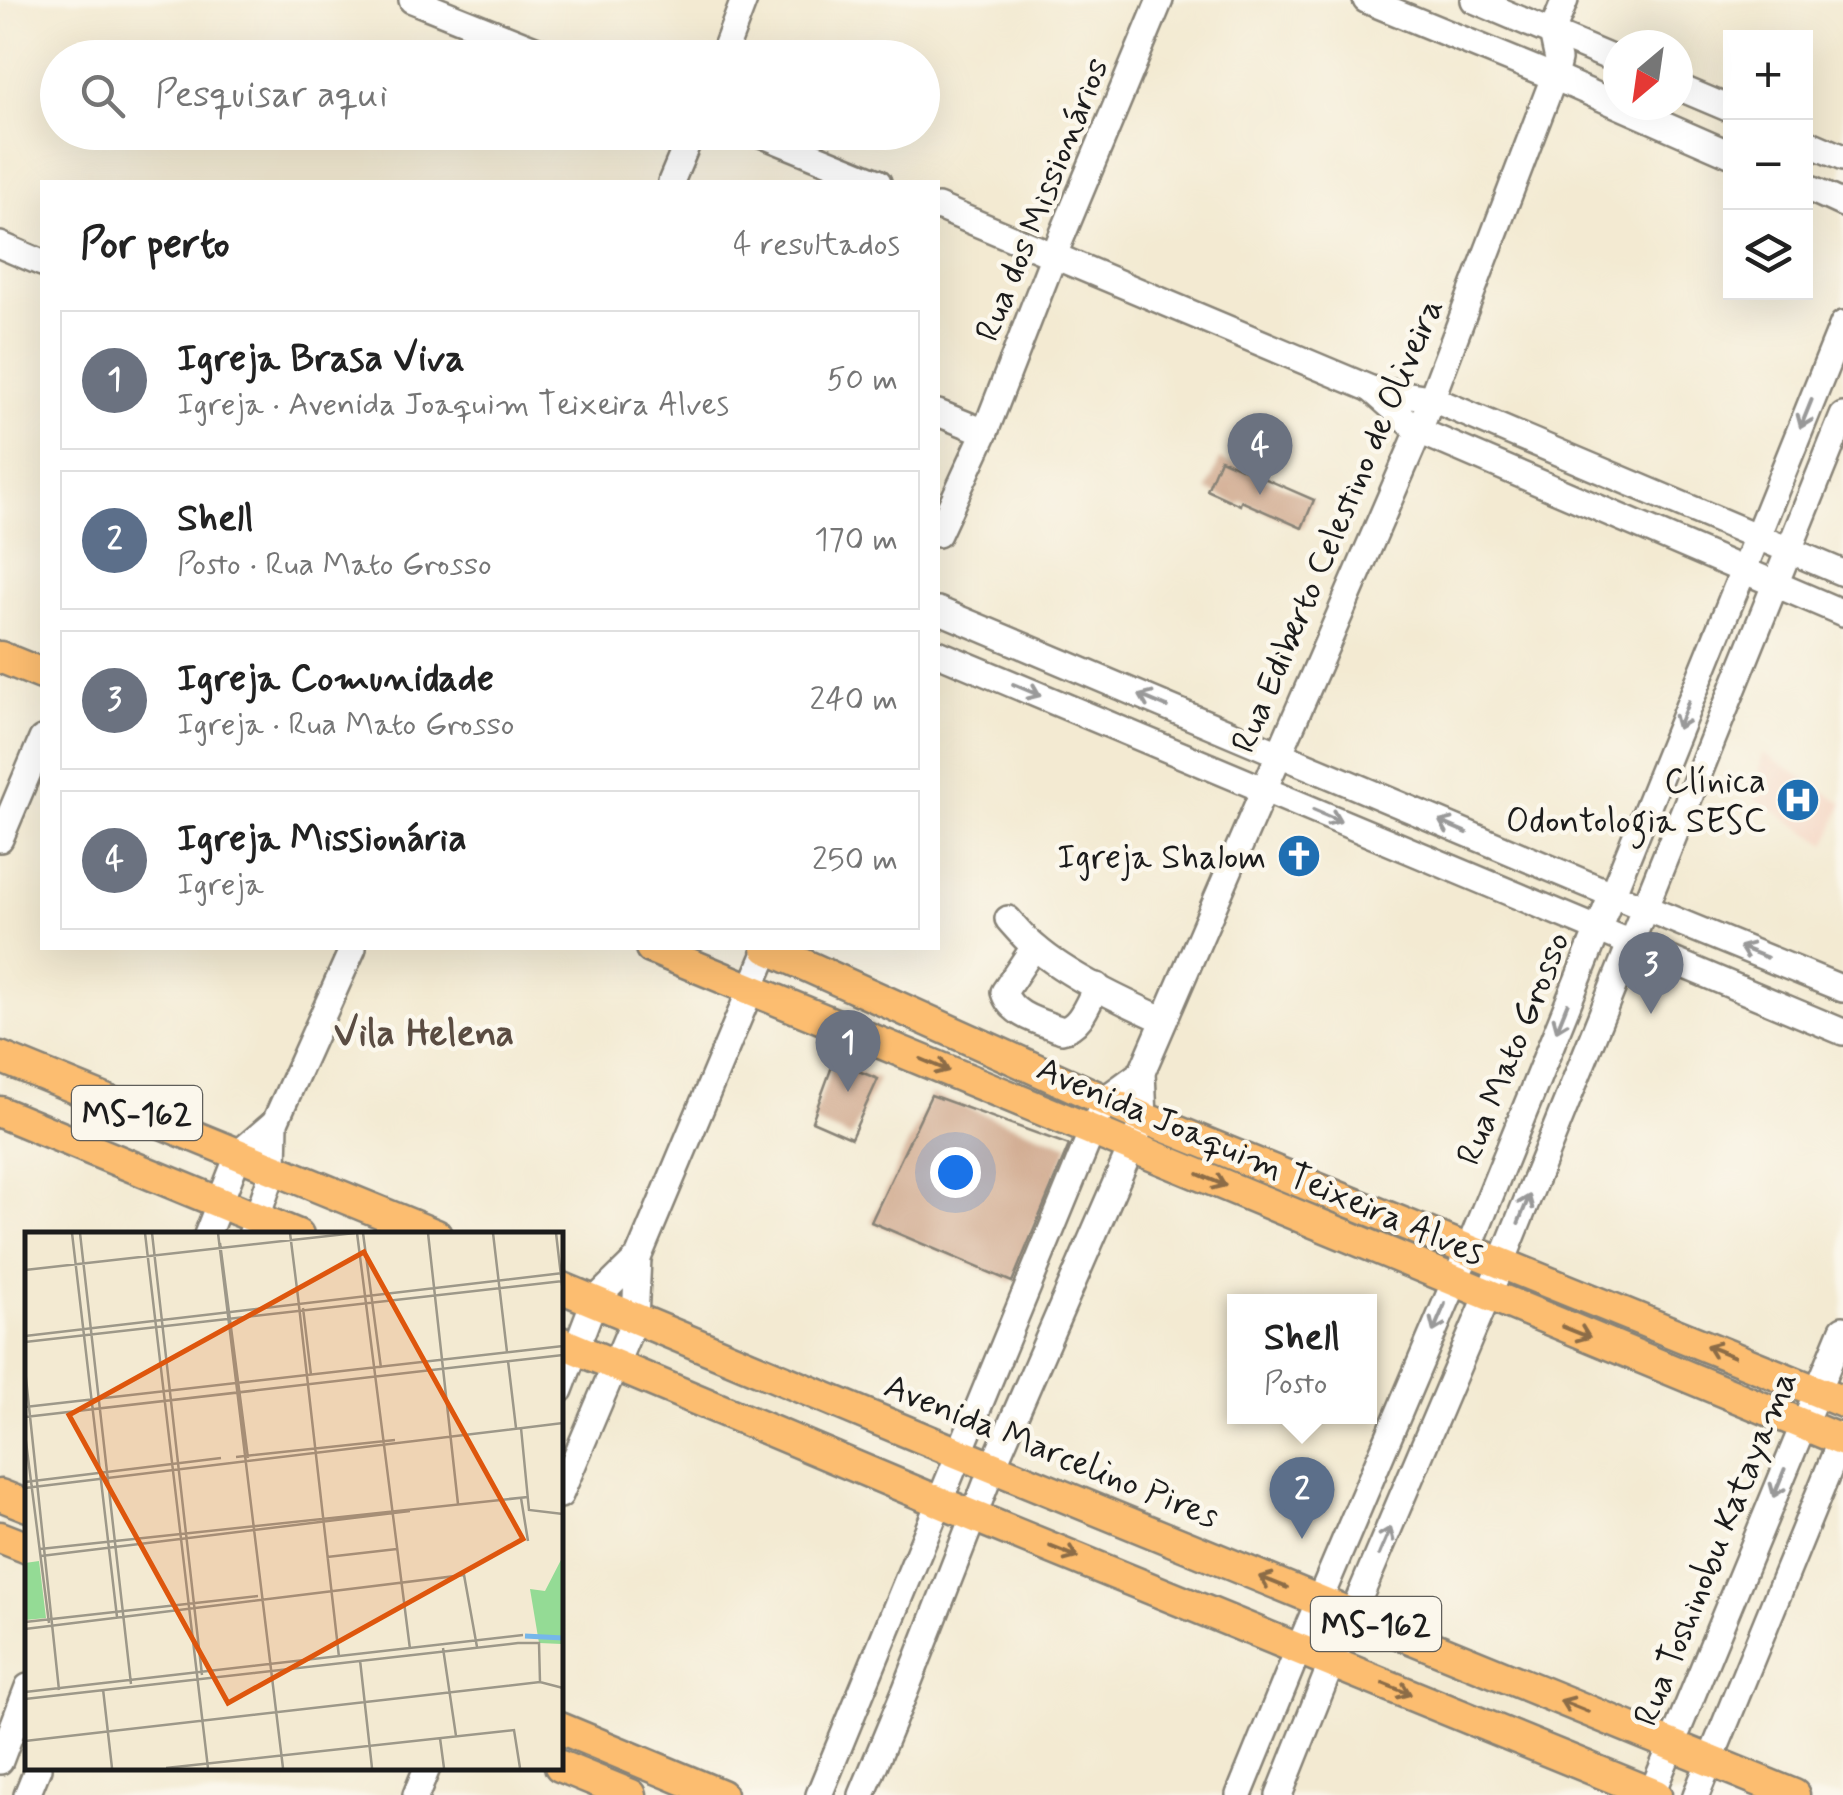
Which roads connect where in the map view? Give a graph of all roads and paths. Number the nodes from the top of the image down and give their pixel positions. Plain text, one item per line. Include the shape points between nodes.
1 (412, 0) edge
2 (744, 0) edge
3 (1160, 0) edge
4 (1366, 0) edge
5 (1474, 0) edge
6 (1565, 0) edge
7 (1552, 32) junction
8 (512, 40) edge
9 (729, 40) edge
10 (1603, 54) edge
11 (1554, 77) junction
12 (1693, 93) edge
13 (1723, 106) edge
14 (1813, 145) edge
15 (684, 150) edge
16 (800, 150) edge
17 (1723, 151) edge
18 (1843, 158) edge
19 (671, 180) edge
20 (873, 180) edge
21 (1813, 190) edge
22 (1843, 204) edge
23 (940, 208) edge
24 (0, 244) edge
25 (1054, 255) junction
26 (40, 262) edge
27 (1843, 324) edge
28 (1372, 388) junction
29 (1430, 398) junction
30 (940, 414) edge
31 (1843, 416) edge
32 (1419, 430) junction
33 (985, 432) junction
34 (940, 530) edge
35 (1756, 536) junction
36 (1788, 550) junction
37 (1742, 570) junction
38 (1843, 573) edge
39 (1774, 584) junction
40 (940, 611) edge
41 (1843, 613) edge
42 (940, 653) edge
43 (0, 657) edge
44 (40, 673) edge
45 (40, 745) edge
46 (1279, 754) junction
47 (1264, 790) junction
48 (0, 839) edge
49 (1611, 894) junction
50 (1645, 908) junction
51 (1008, 919) dead end
52 (1597, 930) junction
53 (1632, 945) junction
54 (1034, 947) junction
55 (353, 950) edge
56 (656, 950) edge
57 (767, 950) edge
58 (772, 950) edge
59 (1096, 986) junction
60 (751, 988) junction
61 (1843, 989) edge
62 (1164, 1020) junction
63 (1843, 1032) edge
64 (0, 1057) edge
65 (1142, 1072) junction
66 (1105, 1100) junction
67 (0, 1112) edge
68 (1144, 1118) junction
69 (275, 1122) junction
70 (1092, 1131) junction
71 (1132, 1147) junction
72 (239, 1153) junction
73 (274, 1168) junction
74 (220, 1203) junction
75 (254, 1227) edge
76 (208, 1232) edge
77 (282, 1232) edge
78 (429, 1232) edge
79 (1468, 1248) junction
80 (638, 1258) junction
81 (1502, 1262) junction
82 (1454, 1281) junction
83 (562, 1288) edge
84 (1489, 1296) junction
85 (594, 1301) junction
86 (635, 1318) junction
87 (1843, 1328) edge
88 (568, 1345) edge
89 (614, 1364) junction
90 (562, 1379) edge
91 (1830, 1396) edge
92 (1803, 1425) junction
93 (1842, 1439) edge
94 (958, 1453) junction
95 (993, 1466) junction
96 (562, 1490) edge
97 (0, 1495) edge
98 (939, 1500) junction
99 (25, 1505) edge
100 (973, 1516) junction
101 (0, 1537) edge
102 (25, 1547) edge
103 (1320, 1601) junction
104 (1353, 1615) junction
105 (1299, 1648) junction
106 (1332, 1662) junction
107 (869, 1673) junction
108 (906, 1689) junction
109 (25, 1695) edge
110 (562, 1729) edge
111 (1671, 1745) junction
112 (0, 1762) edge
113 (1711, 1762) junction
114 (562, 1767) edge
115 (37, 1770) edge
116 (426, 1770) edge
117 (1653, 1794) edge
118 (27, 1795) edge
119 (416, 1795) edge
120 (631, 1795) edge
121 (720, 1795) edge
122 (819, 1795) edge
123 (862, 1795) edge
124 (1239, 1795) edge
125 (1280, 1795) edge
126 (1696, 1795) edge
127 (1794, 1795) edge

1 - 8 street
2 - 9 street
3 - 25 street, Rua dos Missionários
4 - 11 street
5 - 7 street
6 - 7 street, Rua Ediberto Celestino de Oliveira
7 - 10 street
7 - 11 street, Rua Ediberto Celestino de Oliveira
11 - 17 street
11 - 29 street, Rua Ediberto Celestino de Oliveira
12 - 13 street
14 - 18 street
15 - 19 street
16 - 20 street
21 - 22 street
23 - 25 street
24 - 26 street
25 - 28 street
25 - 33 street, Rua dos Missionários
27 -> 35 street, Rua Mato Grosso
28 - 29 street
28 - 32 street
29 - 32 street, Rua Ediberto Celestino de Oliveira
29 - 35 street
30 - 33 street
31 - 36 street, Rua Mato Grosso
32 - 37 street
32 - 46 street, Rua Ediberto Celestino de Oliveira
33 - 34 street, Rua dos Missionários
35 - 36 street
35 - 37 street, Rua Mato Grosso
36 - 38 street
36 - 39 street, Rua Mato Grosso
37 - 39 street
37 -> 49 street, Rua Mato Grosso
39 - 41 street
39 - 50 street, Rua Mato Grosso
46 -> 40 street
42 -> 47 street
43 - 44 main road
45 - 48 street
46 - 47 street, Rua Ediberto Celestino de Oliveira
49 -> 46 street
47 -> 52 street
47 - 62 street, Rua Ediberto Celestino de Oliveira
49 - 50 street
49 - 52 street, Rua Mato Grosso
50 - 53 street, Rua Mato Grosso
61 -> 50 street
51 - 54 street
52 - 53 street
52 -> 79 street, Rua Mato Grosso
53 - 63 street
81 -> 53 street, Rua Mato Grosso
54 - 59 street
54 - 59 street via 1004,992 1016,1011 1070,1030
55 - 69 street
56 - 60 main road, Avenida Joaquim Teixeira Alves
57 - 60 street
58 - 66 main road, Avenida Joaquim Teixeira Alves
59 - 62 street
60 -> 70 main road, Avenida Joaquim Teixeira Alves
60 - 80 street
62 - 65 street, Rua Ediberto Celestino de Oliveira
64 - 72 main road, MS-162
65 - 66 street, Rua Ediberto Celestino de Oliveira
65 - 68 street, Rua Ediberto Celestino de Oliveira
66 - 68 main road, Avenida Joaquim Teixeira Alves
66 - 70 street
67 - 74 main road, MS-162
68 - 71 street, Rua Ediberto Celestino de Oliveira
68 - 79 main road, Avenida Joaquim Teixeira Alves
69 - 72 street
69 - 73 street
70 - 71 main road, Avenida Joaquim Teixeira Alves
70 - 94 street
71 -> 82 main road, Avenida Joaquim Teixeira Alves
71 - 95 street, Rua Ediberto Celestino de Oliveira
72 - 73 main road, MS-162
72 - 74 street
73 - 75 street
73 - 78 main road, MS-162
74 - 75 main road, MS-162
74 - 76 street
75 - 77 main road, MS-162
79 - 81 main road, Avenida Joaquim Teixeira Alves
79 - 82 street, Rua Mato Grosso
80 - 85 street
80 - 86 street
81 - 84 street, Rua Mato Grosso
91 -> 81 main road, Avenida Joaquim Teixeira Alves
82 - 84 main road, Avenida Joaquim Teixeira Alves
82 -> 103 street, Rua Mato Grosso
83 - 85 main road, Avenida Marcelino Pires / MS-162
84 -> 92 main road, Avenida Joaquim Teixeira Alves
104 -> 84 street, Rua Mato Grosso
85 - 86 main road, Avenida Marcelino Pires / MS-162
85 - 88 street
86 - 89 street
86 - 94 main road, Avenida Marcelino Pires / MS-162
87 - 91 street, Rua Toshinobu Katayama
88 - 89 main road, MS-162
88 - 90 street
89 - 96 street
89 - 98 main road, MS-162
91 - 92 street, Rua Toshinobu Katayama
92 - 93 main road, Avenida Joaquim Teixeira Alves
92 -> 111 street, Rua Toshinobu Katayama
93 - 113 street
94 - 95 main road, Avenida Marcelino Pires / MS-162
94 - 98 street
95 - 100 street, Rua Ediberto Celestino de Oliveira
103 -> 95 main road, Avenida Marcelino Pires / MS-162
97 - 99 main road
98 - 100 main road, MS-162
98 - 107 street
100 -> 105 main road, MS-162
100 - 108 street, Rua Ediberto Celestino de Oliveira
101 - 102 main road
103 - 104 main road, Avenida Marcelino Pires / MS-162
103 - 105 street, Rua Mato Grosso
104 - 106 street, Rua Mato Grosso
111 -> 104 main road, Avenida Marcelino Pires / MS-162
105 - 106 main road, MS-162
105 - 124 street, Rua Mato Grosso
106 -> 117 main road, MS-162
106 - 125 street, Rua Mato Grosso
107 - 108 street
107 - 122 street
108 - 123 street, Rua Ediberto Celestino de Oliveira
109 - 112 street
110 - 121 main road
111 - 113 main road, Avenida Marcelino Pires / MS-162
111 - 117 street, Rua Toshinobu Katayama
113 - 126 street
113 - 127 main road, Avenida Marcelino Pires / MS-162
114 - 120 main road
115 - 118 street
116 - 119 street

